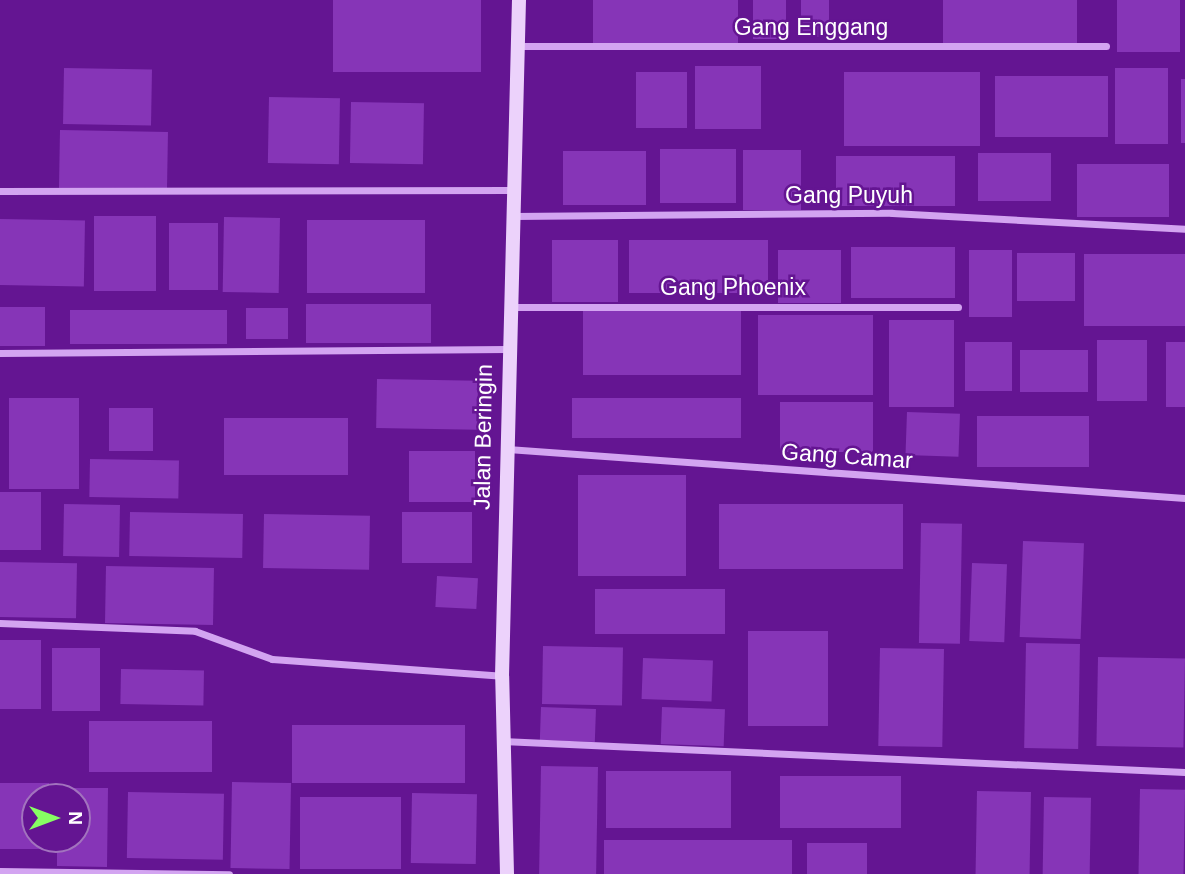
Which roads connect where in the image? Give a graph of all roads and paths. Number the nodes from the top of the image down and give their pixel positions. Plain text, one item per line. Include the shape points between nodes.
1 (519, 0) edge
2 (517, 46) junction
3 (1106, 46) dead end
4 (513, 190) junction
5 (0, 191) edge
6 (512, 216) junction
7 (1185, 229) edge
8 (509, 307) junction
9 (958, 307) dead end
10 (507, 349) junction
11 (0, 353) edge
12 (507, 449) junction
13 (1185, 498) edge
14 (0, 623) edge
15 (502, 676) junction
16 (503, 741) junction
17 (1185, 772) edge
18 (0, 871) edge
19 (229, 874) edge
20 (507, 874) edge

1 - 2 street, Jalan Beringin
2 - 3 street, Gang Enggang
2 - 4 street, Jalan Beringin
4 - 5 street
4 - 6 street, Jalan Beringin
6 - 7 street, Gang Puyuh via 892,214
6 - 8 street, Jalan Beringin
8 - 9 street, Gang Phoenix
8 - 10 street, Jalan Beringin
10 - 11 street
10 - 12 street, Jalan Beringin
12 - 13 street, Gang Camar
12 - 15 street, Jalan Beringin
14 - 15 street via 195,631 272,659
15 - 16 street, Jalan Beringin
16 - 17 street
16 - 20 street, Jalan Beringin
18 - 19 street

